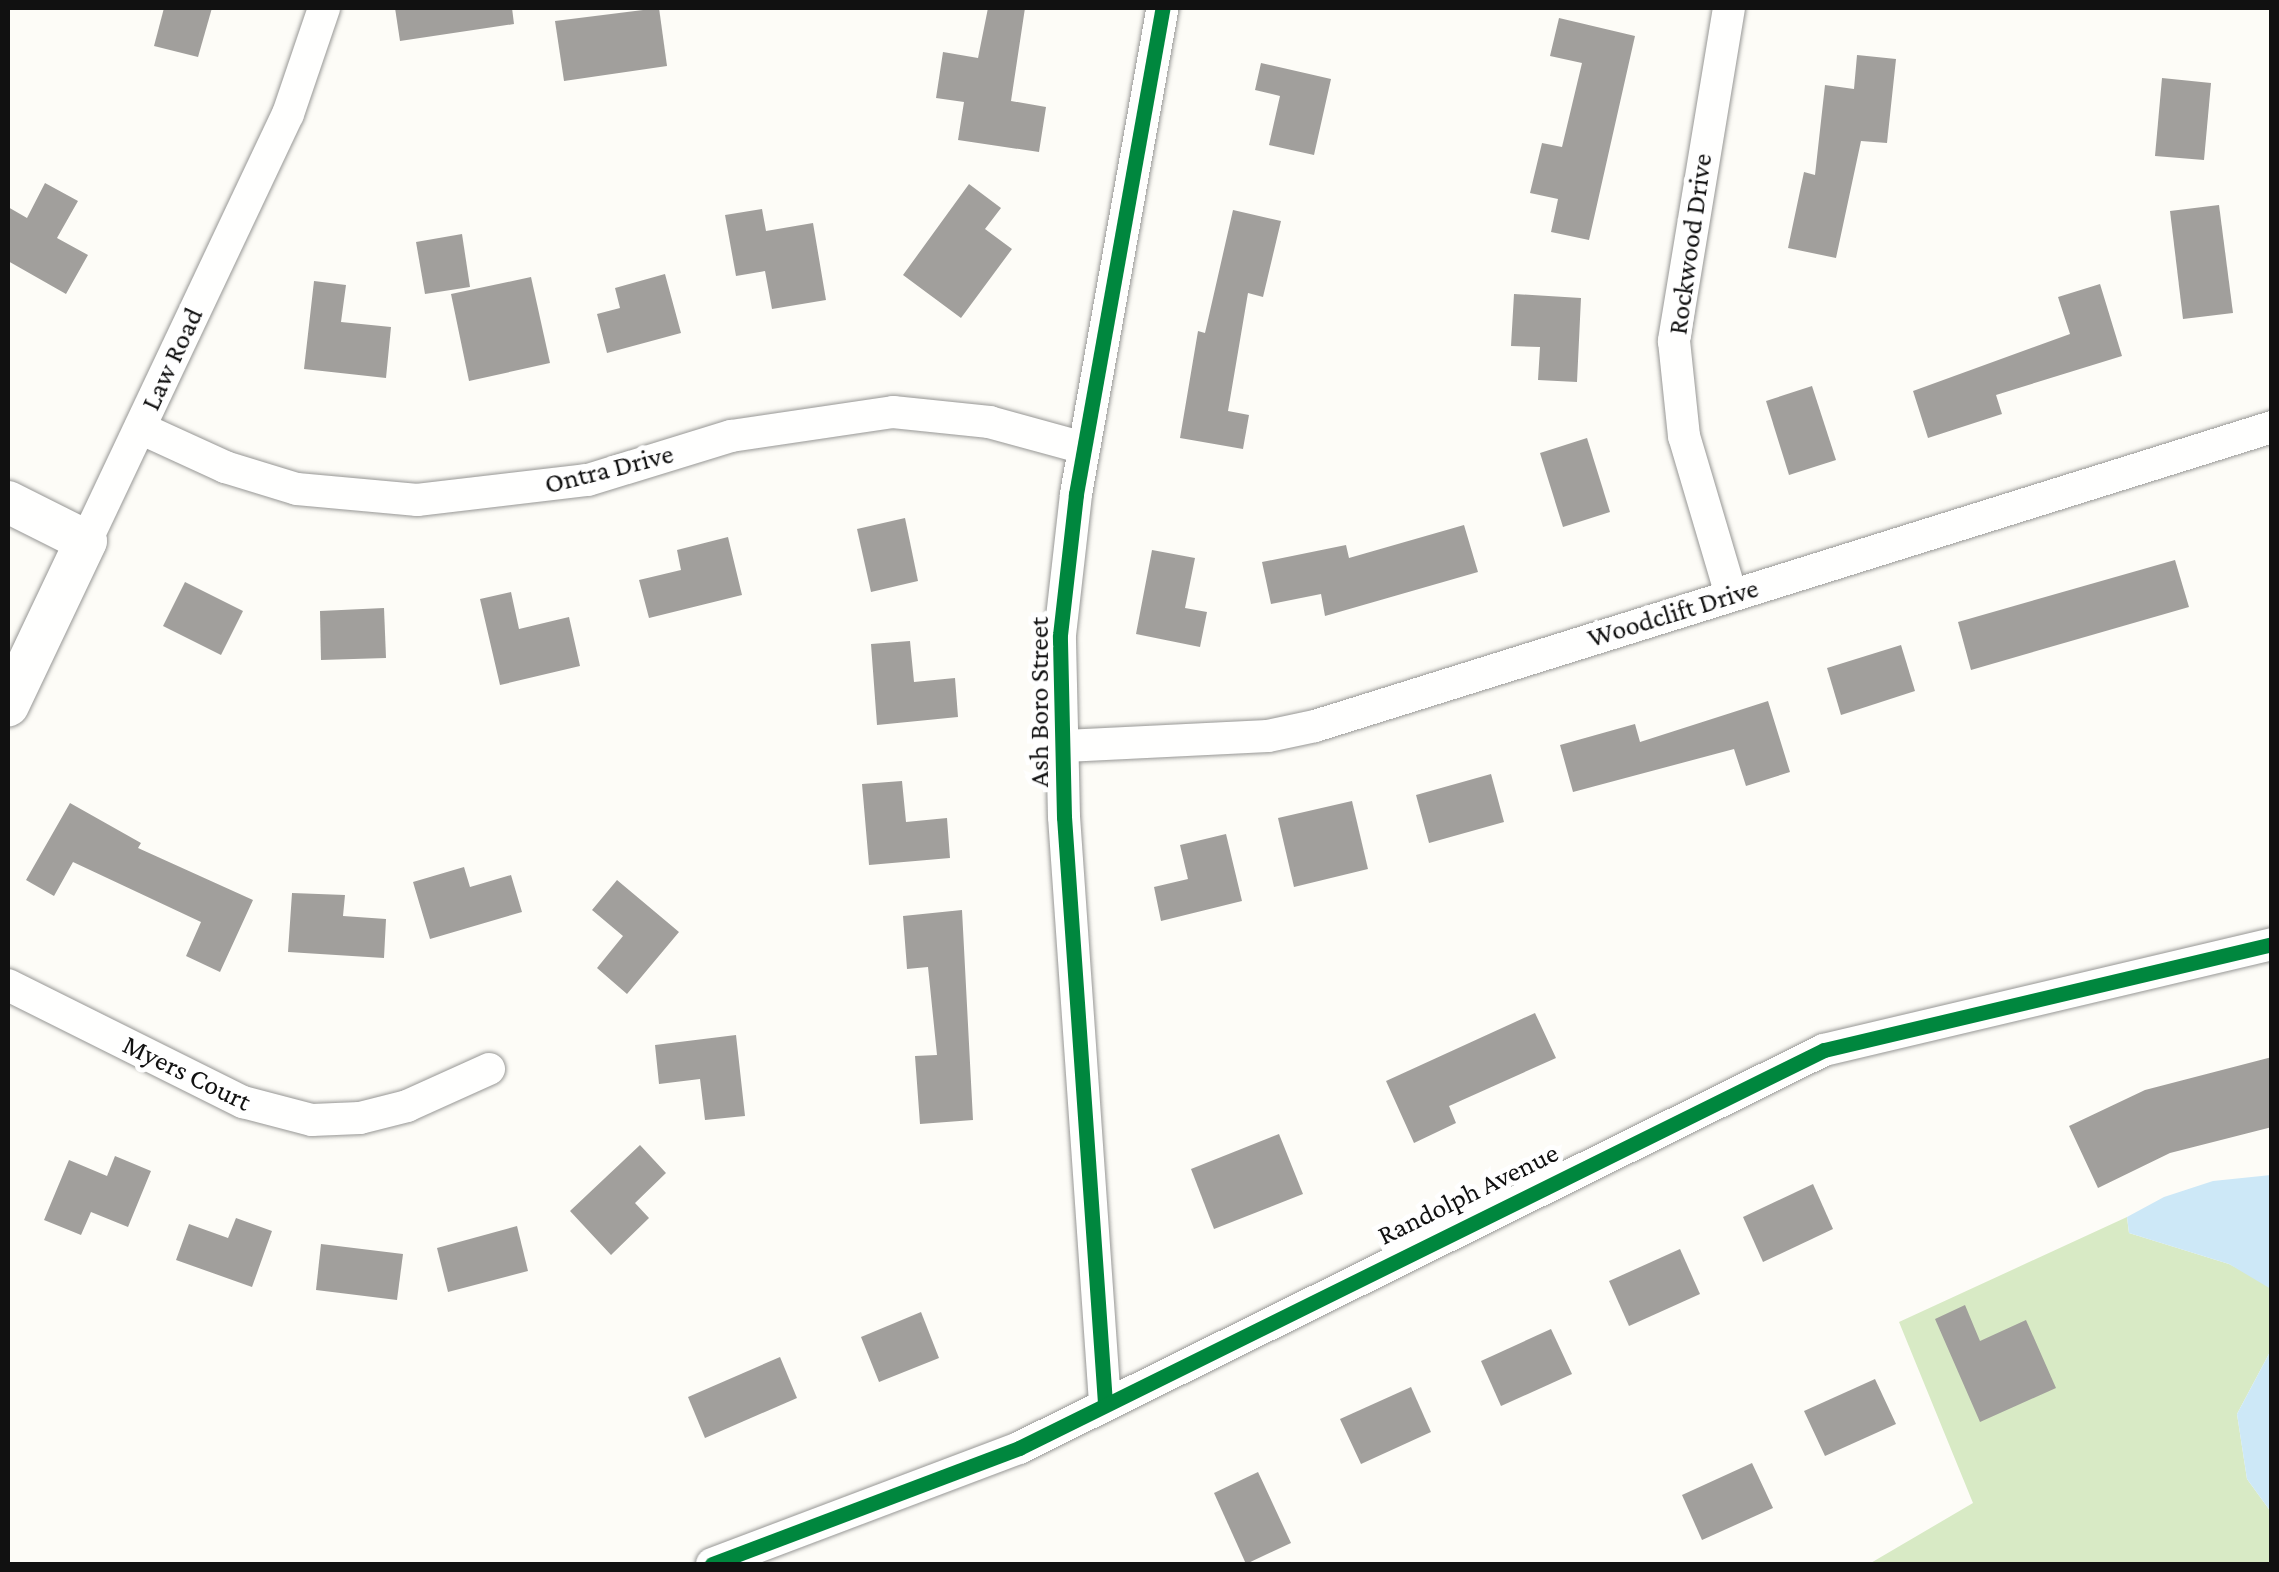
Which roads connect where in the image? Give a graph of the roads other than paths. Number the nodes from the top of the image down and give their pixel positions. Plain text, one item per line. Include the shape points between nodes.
1 (324, 8) edge
2 (1163, 8) edge
3 (1729, 8) edge
4 (2272, 427) edge
5 (140, 428) junction
6 (1084, 448) junction
7 (8, 502) edge
8 (86, 541) junction
9 (1732, 595) junction
10 (8, 705) edge
11 (1066, 746) junction
12 (2272, 944) edge
13 (8, 985) edge
14 (489, 1069) dead end
15 (1104, 1403) junction
16 (712, 1564) edge

1 - 5 street, Law Road via 288,114
2 - 6 street, Ash Boro Street
3 - 9 street, Rockwood Drive via 1674,340 1684,436
4 - 9 street, Woodclift Drive
5 - 6 street, Ontra Drive via 297,489 417,500 588,480 731,436 893,412 973,419
5 - 8 street, Law Road
6 - 11 street, Ash Boro Street via 1060,635
7 - 8 street
8 - 10 street, Law Road
9 - 11 street, Woodclift Drive via 1315,726 1268,736
11 - 15 street, Ash Boro Street via 1064,817
12 - 15 street, Randolph Avenue via 1824,1050
13 - 14 street, Myers Court via 243,1102 312,1120 360,1118 407,1106
15 - 16 street, Randolph Avenue via 1020,1448

